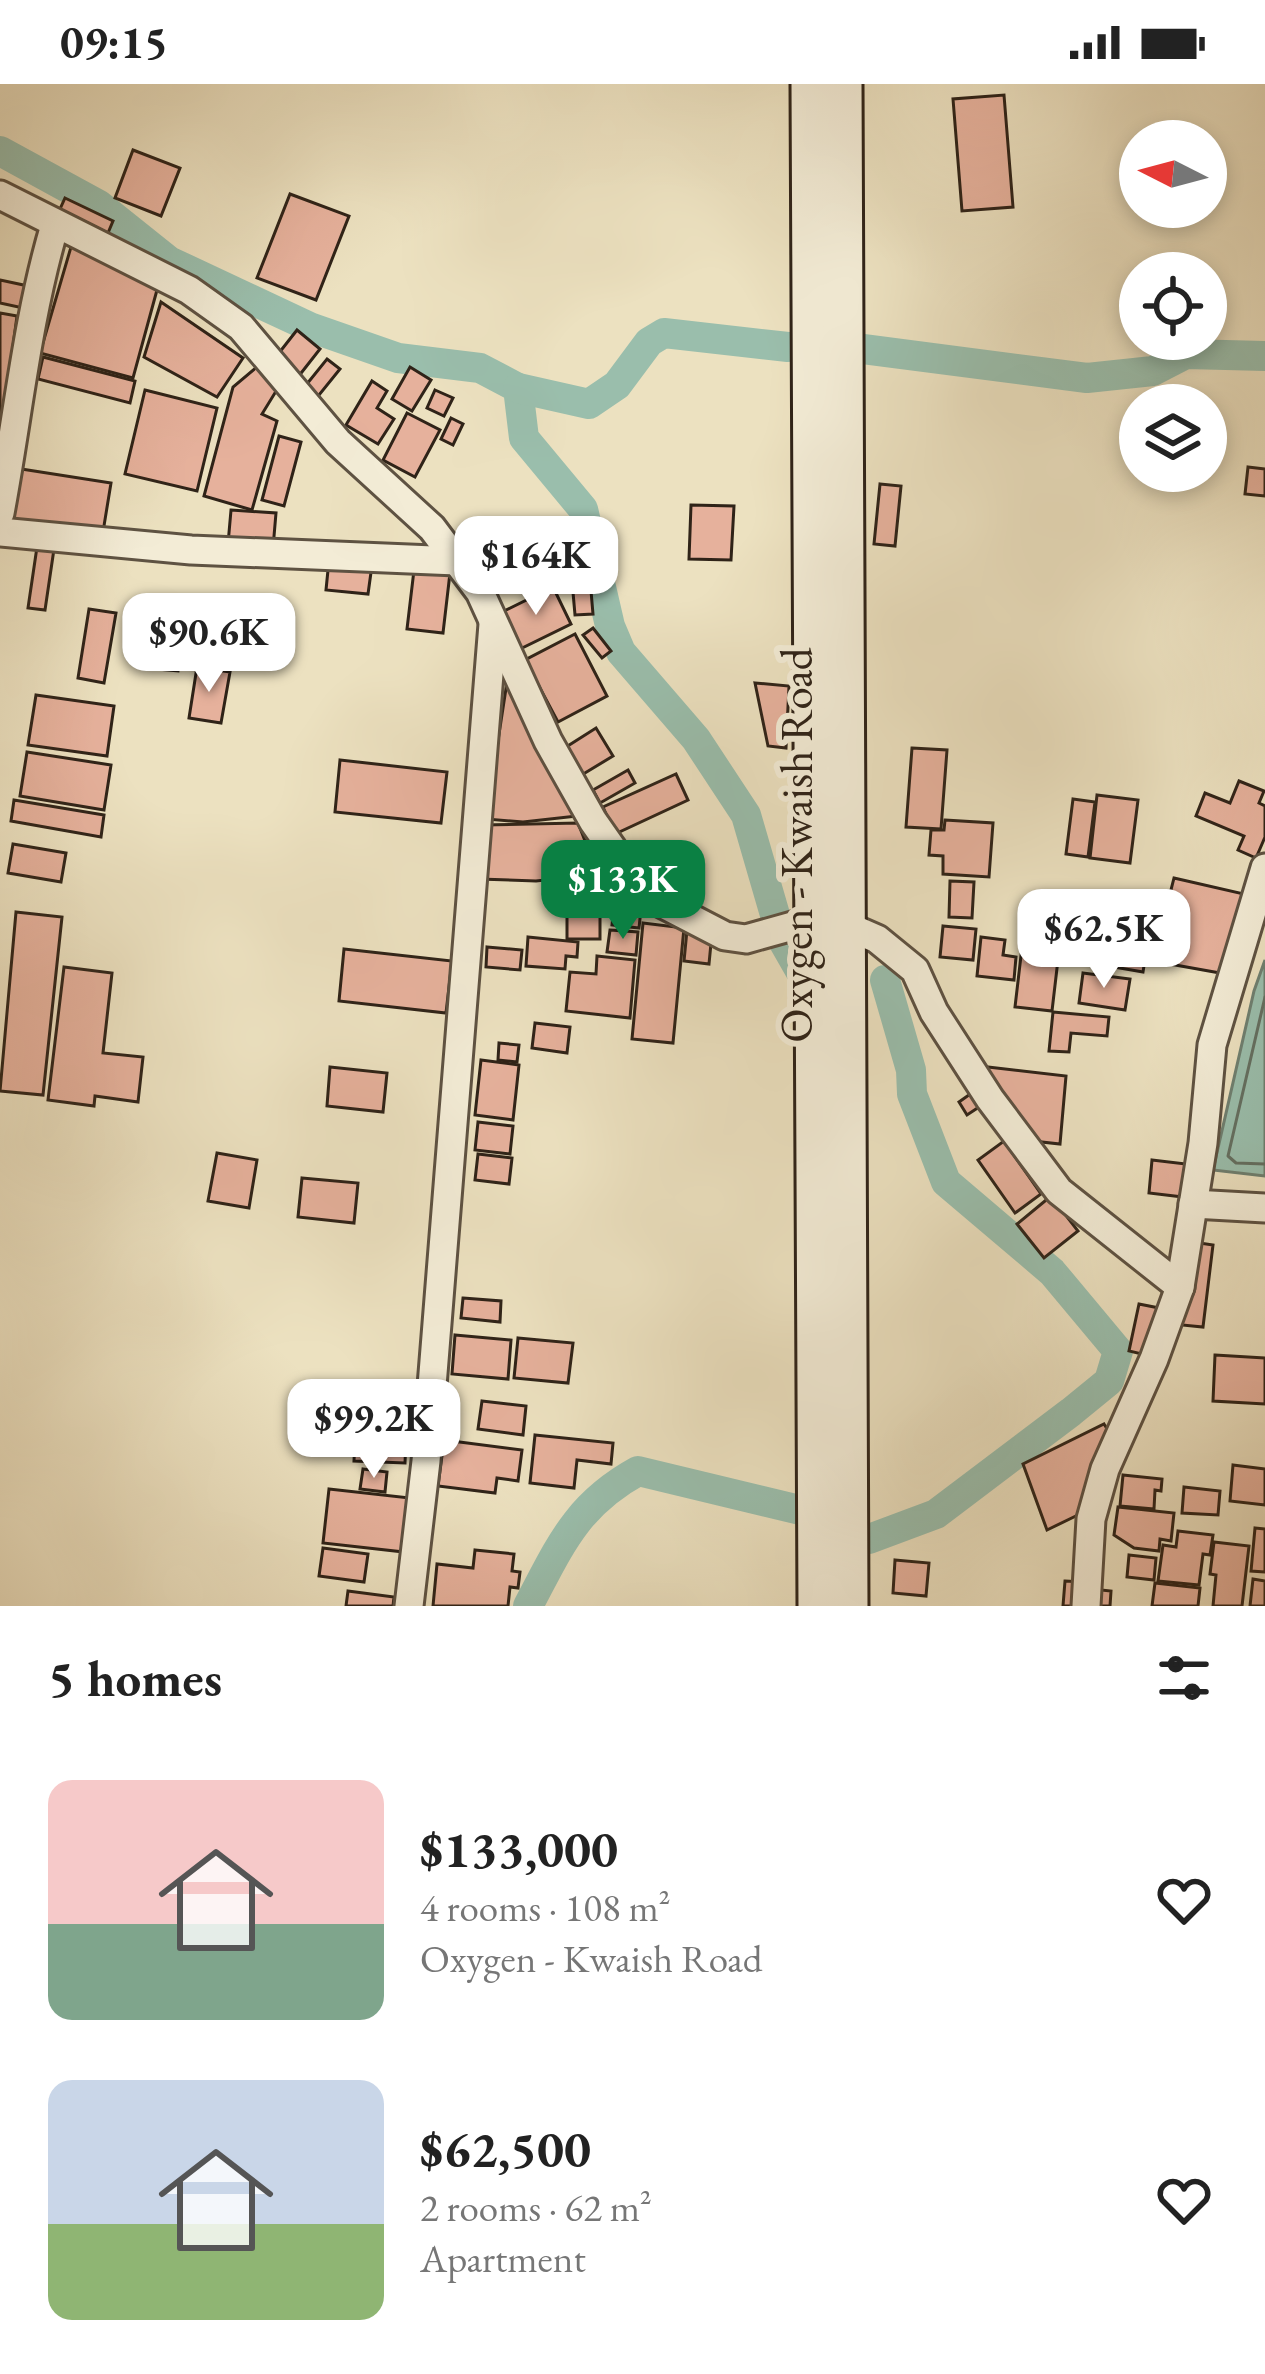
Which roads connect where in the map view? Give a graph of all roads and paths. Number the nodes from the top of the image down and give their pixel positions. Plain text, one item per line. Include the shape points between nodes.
1 (811, 84) edge
2 (842, 84) edge
3 (0, 195) edge
4 (56, 225) junction
5 (0, 514) edge
6 (0, 532) edge
7 (458, 561) junction
8 (493, 617) junction
9 (1265, 868) edge
10 (822, 922) junction
11 (1192, 1204) junction
12 (1265, 1208) edge
13 (1180, 1287) junction
14 (409, 1606) edge
15 (818, 1606) edge
16 (848, 1606) edge
17 (1086, 1606) edge

1 - 10 main road, Oxygen - Kwaish Road
2 - 10 main road, Oxygen - Kwaish Road
3 - 4 street
4 - 5 street via 34,295
4 - 7 street via 189,290 241,327 338,442
6 - 7 street
7 - 8 street
8 - 10 street via 548,741 644,894 725,936
8 - 14 street
9 - 11 street via 1212,1045
10 - 13 street via 877,939 915,970 990,1099 1059,1191
10 - 15 main road, Oxygen - Kwaish Road
10 - 16 main road, Oxygen - Kwaish Road
11 - 12 street
11 - 13 street
13 - 17 street via 1105,1469 1091,1519

